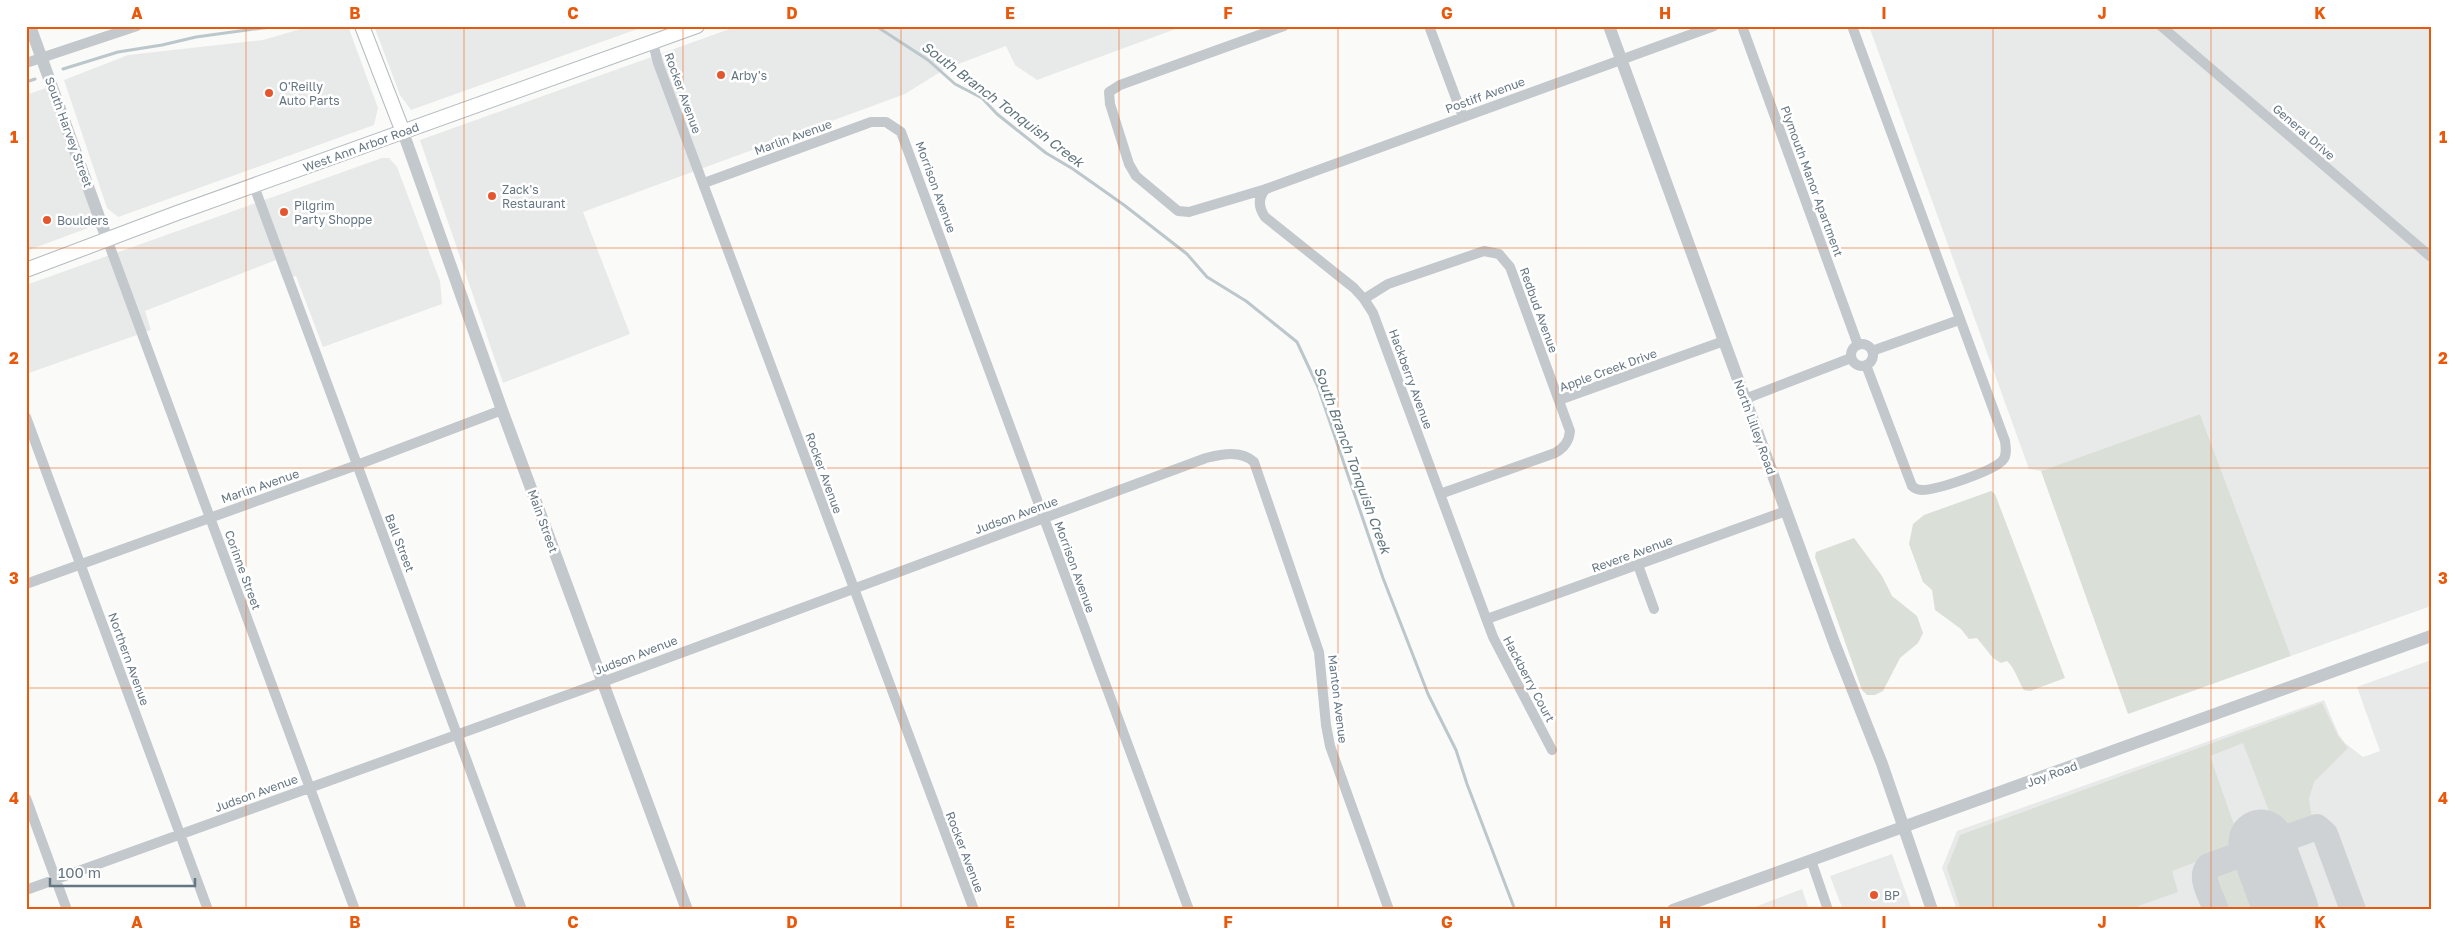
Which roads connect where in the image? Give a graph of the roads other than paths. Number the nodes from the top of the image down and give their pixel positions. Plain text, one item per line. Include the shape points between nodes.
1 (30, 26) edge
2 (137, 26) edge
3 (362, 26) edge
4 (697, 26) edge
5 (1284, 26) edge
6 (1429, 26) edge
7 (1609, 26) edge
8 (1714, 26) edge
9 (1742, 26) edge
10 (1852, 26) edge
11 (2161, 26) edge
12 (653, 43) junction
13 (42, 58) junction
14 (1622, 60) junction
15 (26, 63) edge
16 (1463, 117) junction
17 (891, 124) joint
18 (403, 132) junction
19 (704, 183) junction
20 (254, 186) junction
21 (1266, 189) junction
22 (107, 239) junction
23 (2431, 257) edge
24 (26, 270) edge
25 (1364, 298) junction
26 (1959, 320) junction
27 (1724, 341) junction
28 (1858, 345) junction
29 (1872, 351) junction
30 (1851, 358) junction
31 (1866, 365) junction
32 (1745, 399) junction
33 (1559, 400) junction
34 (502, 410) junction
35 (26, 417) edge
36 (1254, 462) joint
37 (357, 465) junction
38 (1440, 494) junction
39 (1786, 511) junction
40 (210, 517) junction
41 (1044, 518) junction
42 (81, 564) junction
43 (1638, 565) junction
44 (26, 584) edge
45 (853, 588) junction
46 (1654, 609) dead end
47 (1487, 619) junction
48 (2431, 636) edge
49 (602, 681) junction
50 (458, 734) junction
51 (1552, 750) dead end
52 (309, 787) junction
53 (26, 798) edge
54 (1904, 827) junction
55 (180, 834) junction
56 (1810, 860) junction
57 (56, 880) junction
58 (26, 890) edge
59 (67, 910) edge
60 (208, 910) edge
61 (355, 910) edge
62 (522, 910) edge
63 (687, 910) edge
64 (974, 910) edge
65 (1189, 910) edge
66 (1389, 910) edge
67 (1673, 910) edge
68 (1828, 910) edge
69 (1932, 910) edge

1 - 13 street, South Harvey Street
2 - 13 street
3 - 18 main road
4 - 12 main road, West Ann Arbor Road
5 - 21 street, Postiff Avenue via 1120,85 1113,88 1108,98 1132,171 1178,211 1189,212
6 - 16 street
7 - 14 street, North Lilley Road
8 - 14 street, Postiff Avenue
9 - 28 street, Plymouth Manor Apartment
10 - 26 street
11 - 23 street, General Drive
12 - 18 main road, West Ann Arbor Road
12 - 19 street, Rocker Avenue
13 - 15 street
13 - 22 street, South Harvey Street
14 - 16 street, Postiff Avenue
14 - 27 street, North Lilley Road
16 - 21 street, Postiff Avenue
17 - 19 street, Marlin Avenue via 871,122
17 - 41 street, Morrison Avenue via 901,132 906,142
18 - 20 main road, West Ann Arbor Road
18 - 34 street, Main Street
19 - 45 street, Rocker Avenue
20 - 22 main road, West Ann Arbor Road
20 - 37 street, Ball Street
21 - 25 street, Hackberry Avenue via 1260,200 1265,217
22 - 24 main road, West Ann Arbor Road
22 - 40 street, Corinne Street
25 - 33 street, Redbud Avenue via 1388,284 1465,256 1484,251 1499,254 1510,267
25 - 38 street, Hackberry Avenue via 1373,312
26 - 29 street
26 - 31 street via 2005,442 2005,457 1991,468 1932,489 1912,486
27 - 32 street, North Lilley Road
27 - 33 street, Apple Creek Drive
28 - 29 street via 1868,346
28 - 30 street via 1851,352
29 - 31 street via 1873,358
30 - 31 street via 1859,366
30 - 32 street
32 - 39 street, North Lilley Road
33 - 38 street, Apple Creek Drive via 1570,431 1562,449
34 - 37 street, Marlin Avenue
34 - 49 street, Main Street
35 - 42 street, Northern Avenue
36 - 41 street, Judson Avenue via 1248,456 1220,454
36 - 66 street, Manton Avenue via 1319,652 1330,746
37 - 40 street, Marlin Avenue
37 - 50 street, Ball Street
38 - 47 street, Hackberry Avenue
39 - 43 street, Revere Avenue
39 - 54 street, North Lilley Road
40 - 42 street, Marlin Avenue
40 - 52 street, Corinne Street
41 - 45 street, Judson Avenue
41 - 65 street, Morrison Avenue
42 - 44 street, Marlin Avenue
42 - 55 street, Northern Avenue
43 - 46 street
43 - 47 street, Revere Avenue
45 - 49 street, Judson Avenue
45 - 64 street, Rocker Avenue
47 - 51 street, Hackberry Court via 1500,652
48 - 54 street, Joy Road
49 - 50 street, Judson Avenue
49 - 63 street, Main Street
50 - 52 street, Judson Avenue
50 - 62 street, Ball Street
52 - 55 street, Judson Avenue
52 - 61 street, Corinne Street
53 - 57 street
54 - 56 street, Joy Road
54 - 69 street, North Lilley Road
55 - 57 street, Judson Avenue
55 - 60 street, Northern Avenue
56 - 67 street, Joy Road
56 - 68 street
57 - 58 street, Judson Avenue
57 - 59 street

